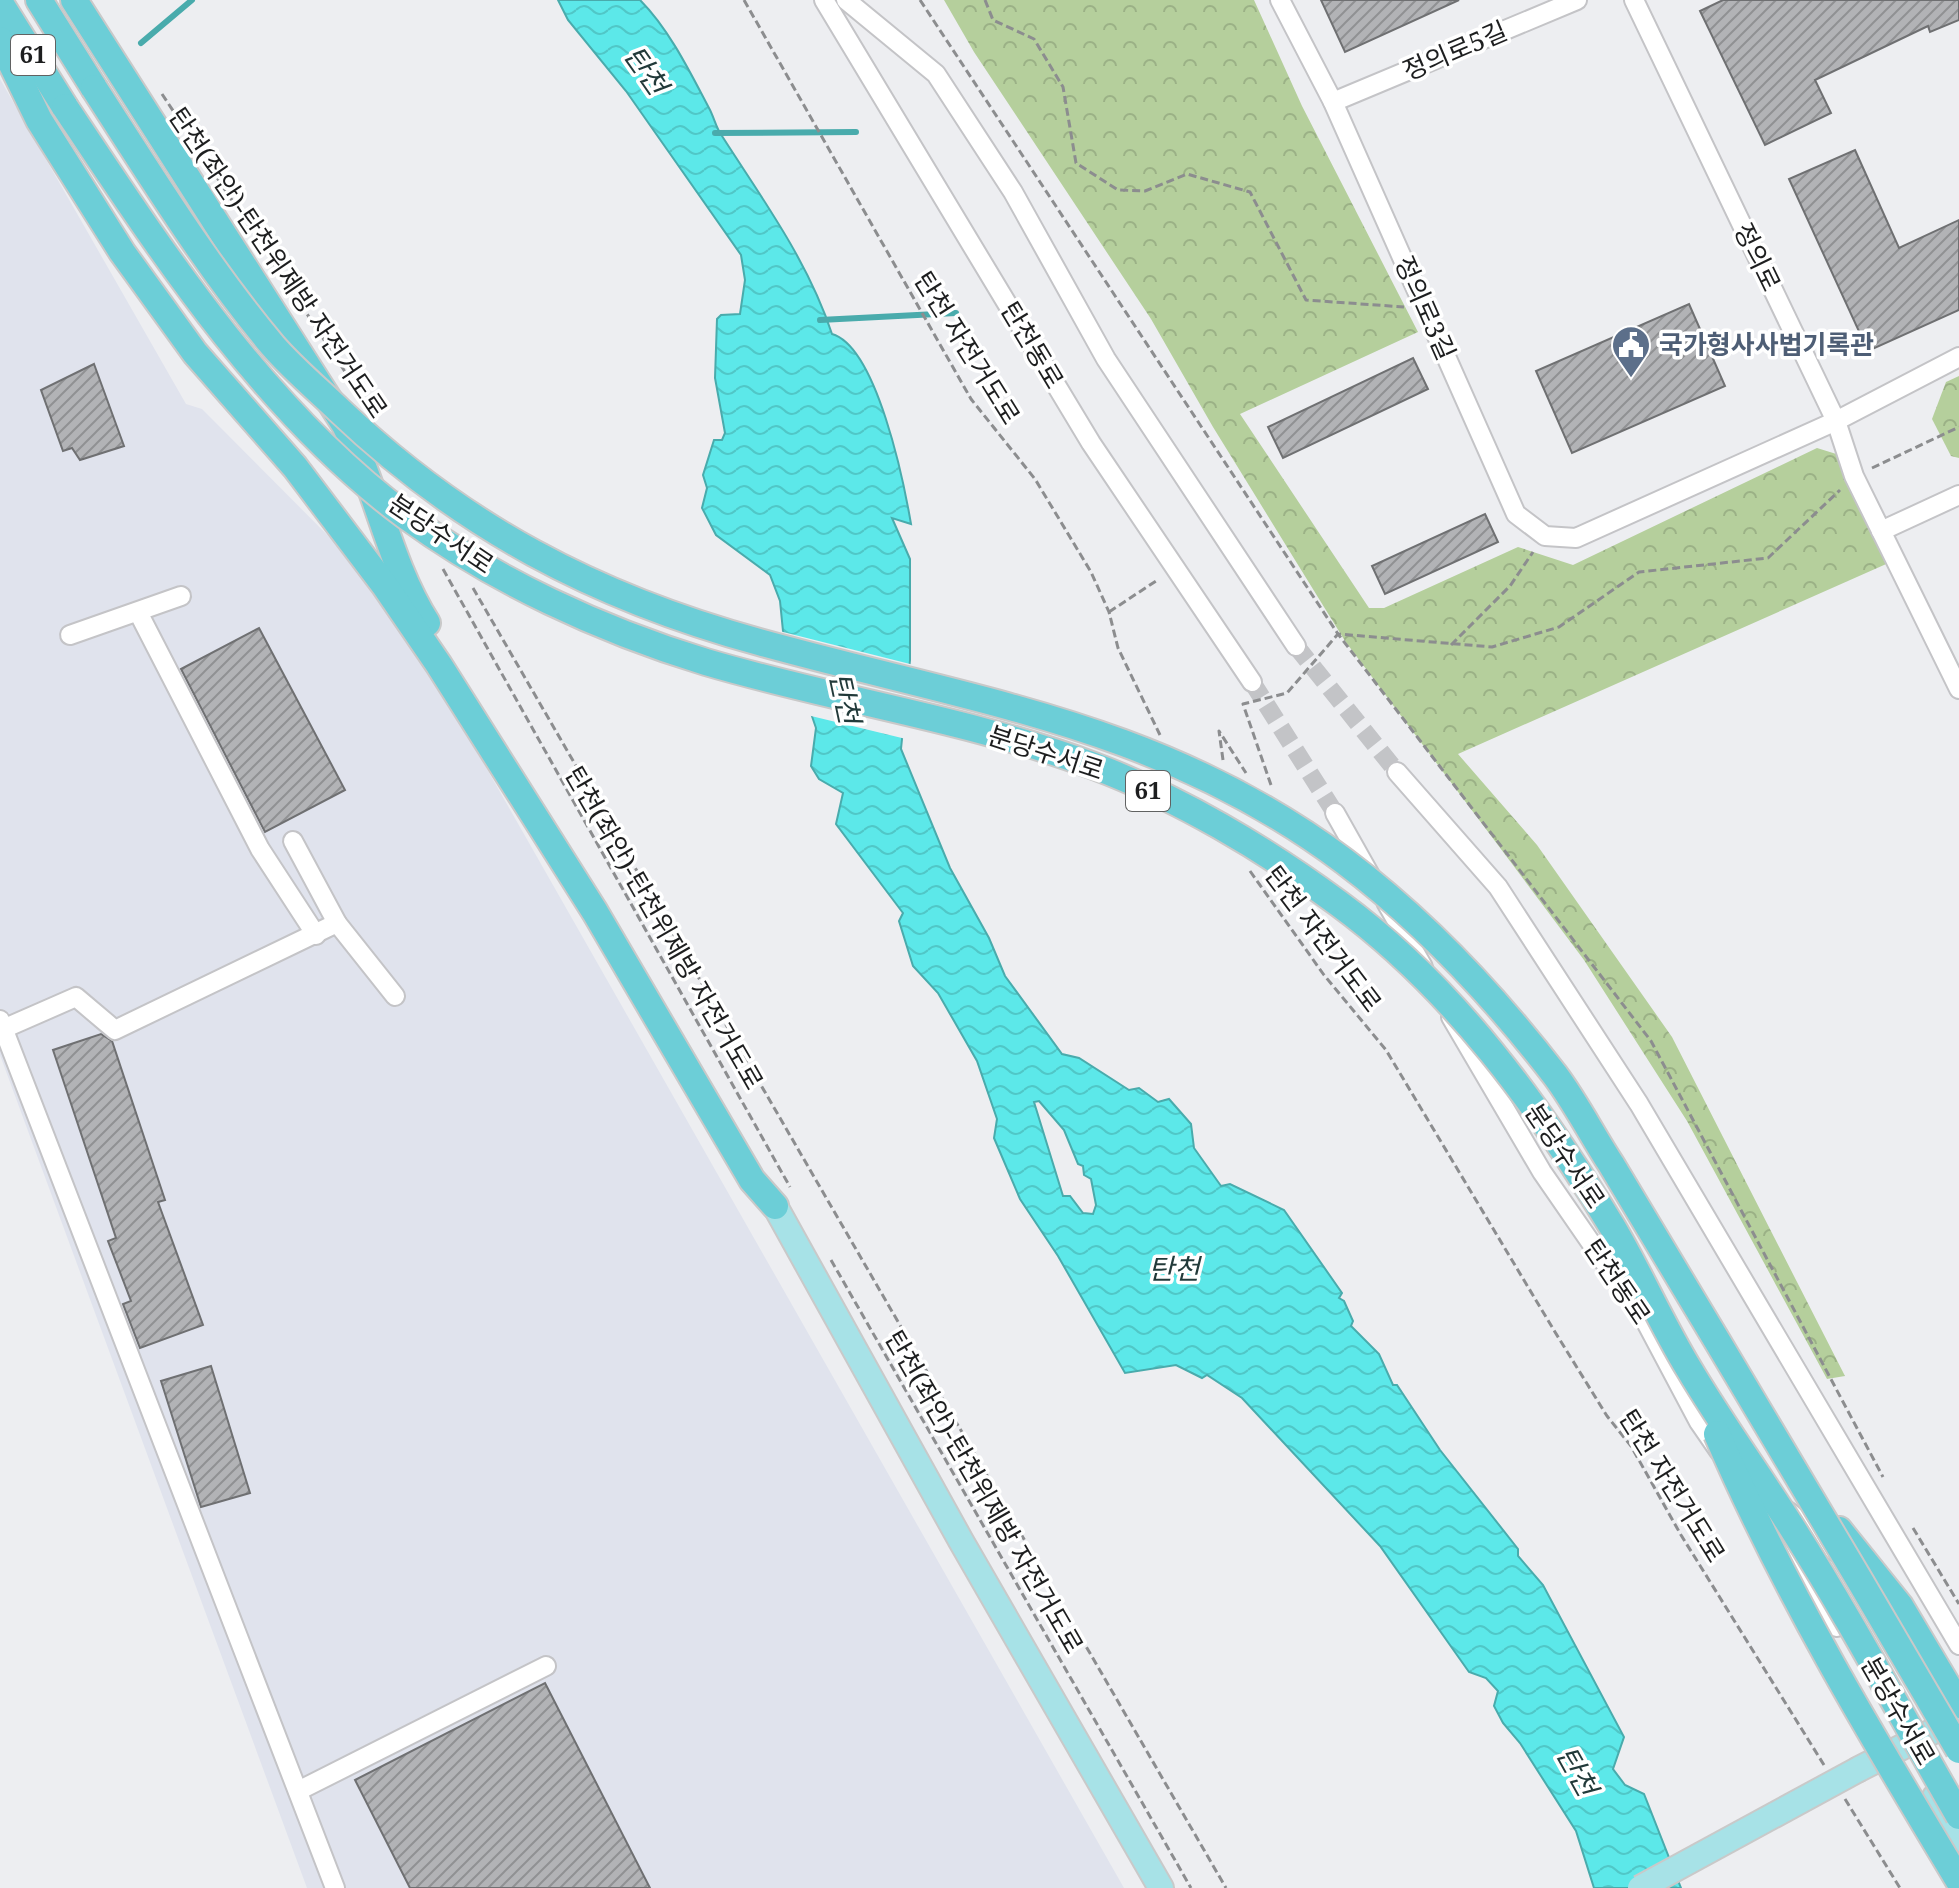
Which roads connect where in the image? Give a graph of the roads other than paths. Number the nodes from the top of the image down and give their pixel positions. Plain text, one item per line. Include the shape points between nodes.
1 (39, 0) edge
2 (74, 0) edge
3 (824, 0) edge
4 (846, 0) edge
5 (1280, 0) edge
6 (1577, 0) edge
7 (1634, 0) edge
8 (0, 3) edge
9 (0, 40) edge
10 (1333, 102) junction
11 (1959, 357) edge
12 (1836, 421) junction
13 (1959, 495) edge
14 (1881, 531) junction
15 (181, 596) dead end
16 (138, 612) junction
17 (70, 635) dead end
18 (1296, 646) tunnel mouth
19 (1252, 682) tunnel mouth
20 (1959, 689) edge
21 (1397, 772) tunnel mouth
22 (1335, 813) tunnel mouth
23 (293, 841) dead end
24 (337, 923) junction
25 (316, 935) junction
26 (395, 996) dead end
27 (2, 1025) edge
28 (783, 1197) junction
29 (1688, 1369) junction
30 (1699, 1422) junction
31 (1812, 1496) junction
32 (1959, 1645) edge
33 (546, 1666) dead end
34 (1958, 1714) edge
35 (1907, 1746) junction
36 (1959, 1750) edge
37 (298, 1791) junction
38 (1959, 1816) edge
39 (1959, 1839) edge
40 (1959, 1881) edge
41 (335, 1888) edge
42 (1161, 1888) edge
43 (1640, 1888) edge

1 - 31 highway, 분당수서로 / 61, bridge via 191,239 276,350 394,463 480,524 610,592 659,611 761,643 1035,712 1129,743 1226,786 1343,860 1422,926 1559,1080
2 - 28 highway via 345,425 423,617
3 - 19 street, 탄천동로 via 1091,443
4 - 18 street via 936,74 1013,192 1106,359
5 - 10 street, 정의로3길
6 - 10 street, 정의로5길
7 - 12 street, 정의로
8 - 29 highway, 분당수서로 / 61, bridge via 165,257 228,338 313,433 406,516 549,600 667,649 1095,767 1212,823 1344,907 1413,964 1516,1082 1612,1228
9 - 28 highway via 39,120 122,252 195,353 295,467 385,586 595,912 752,1180
10 - 12 street, 정의로3길 via 1516,514 1545,536 1576,538
11 - 12 street
12 - 14 street, 정의로 via 1854,476
13 - 14 street
14 - 20 street, 정의로
15 - 16 street
16 - 17 street
16 - 25 street via 260,849
21 - 32 street via 1498,887 1639,1104
22 - 30 street, 탄천동로 via 1497,1099 1647,1324
23 - 24 street
24 - 25 street
24 - 26 street
25 - 27 street via 115,1030 76,997
27 - 37 street
28 - 42 main road via 961,1541
29 - 38 highway, 분당수서로 / 61, bridge via 1795,1532
29 - 40 highway, bridge via 1756,1526 1860,1717
30 - 34 street via 1765,1493 1824,1540 1875,1591
30 - 35 street, 탄천동로 via 1817,1592
31 - 34 highway, bridge via 1900,1606
31 - 36 highway, 분당수서로 / 61, bridge
33 - 37 street
34 - 35 main road
35 - 39 main road
35 - 43 main road, bridge
37 - 41 street

